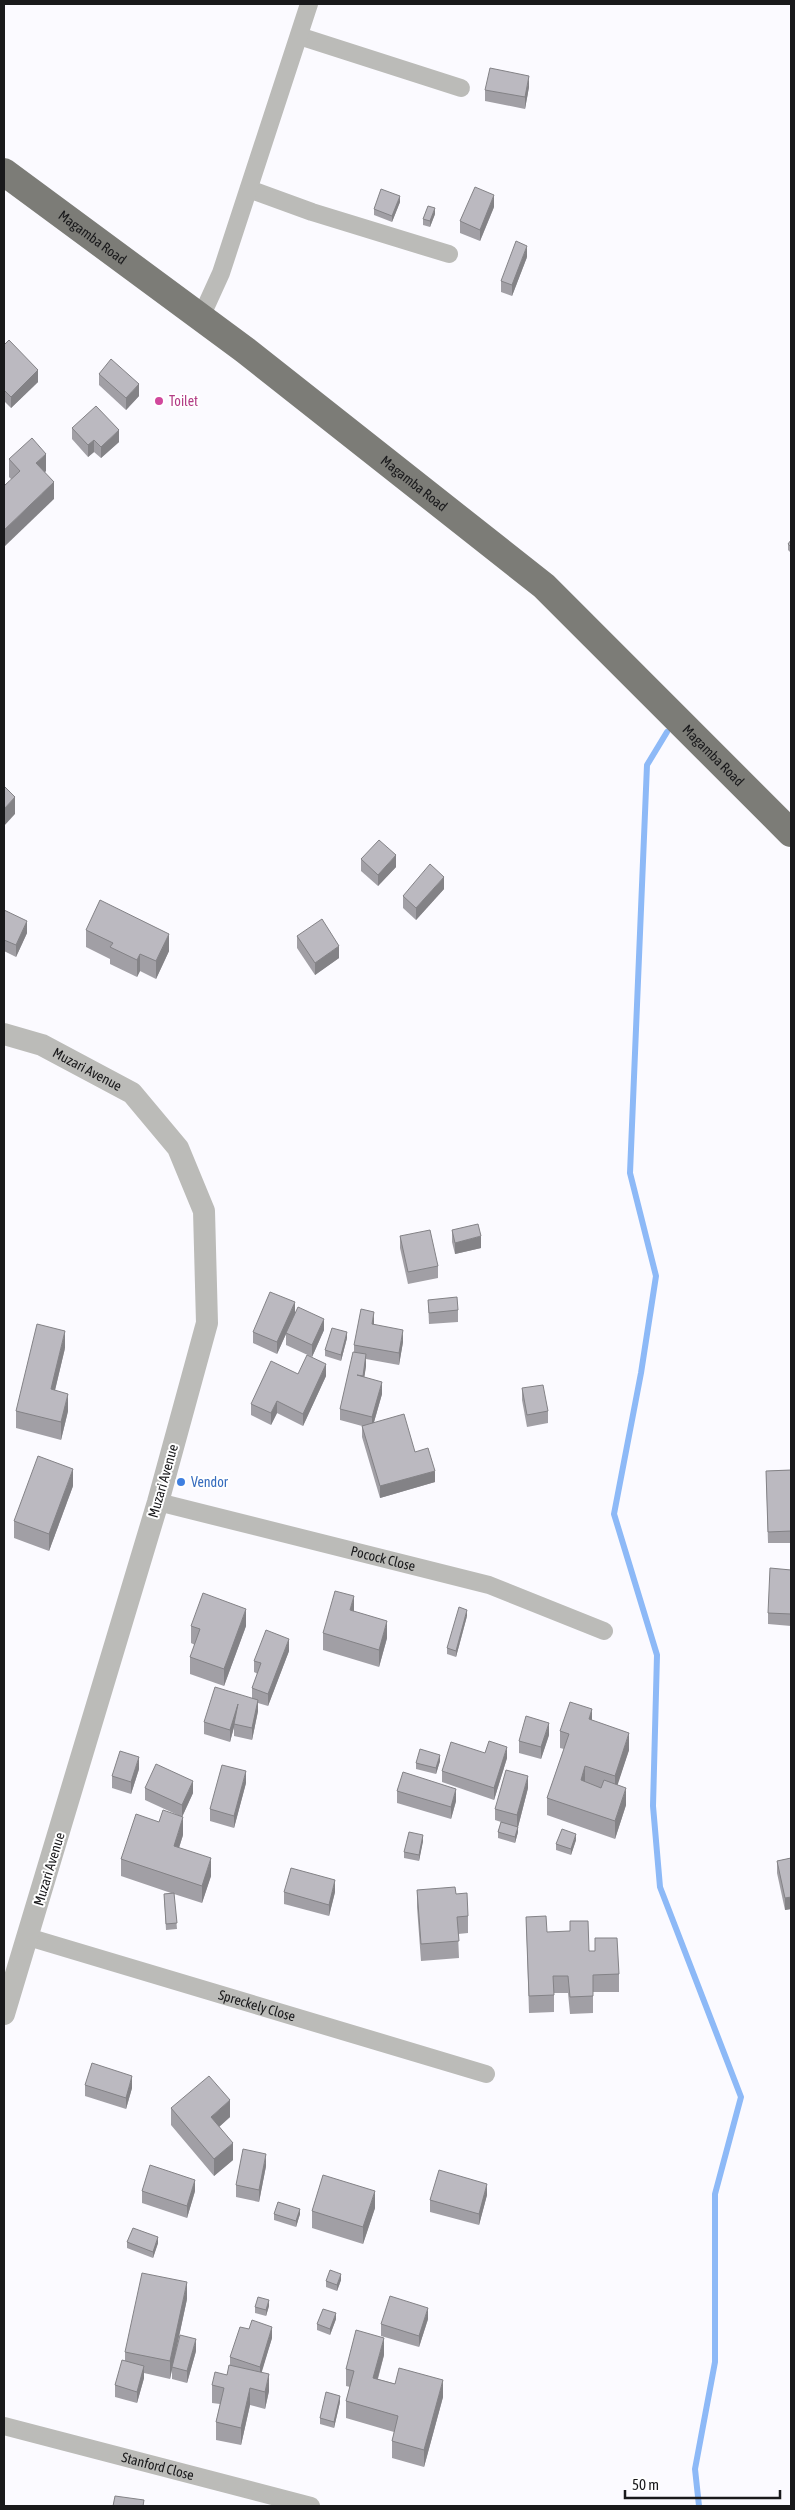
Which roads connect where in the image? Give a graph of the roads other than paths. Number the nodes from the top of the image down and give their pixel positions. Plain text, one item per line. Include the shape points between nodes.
1 (309, 4) edge
2 (300, 36) junction
3 (462, 88) dead end
4 (4, 172) edge
5 (249, 189) junction
6 (449, 254) dead end
7 (201, 316) junction
8 (791, 833) edge
9 (4, 1034) edge
10 (158, 1502) junction
11 (604, 1631) dead end
12 (28, 1937) junction
13 (4, 2014) edge
14 (486, 2074) dead end
15 (4, 2426) edge
16 (310, 2506) edge

1 - 2 street
2 - 3 street
2 - 5 street
4 - 7 highway, Magamba Road
5 - 6 street
5 - 7 street via 221,273
7 - 8 highway, Magamba Road via 544,586
9 - 10 street, Muzari Avenue via 42,1045 132,1093 178,1148 204,1211 207,1323
10 - 11 street, Pocock Close via 489,1585
10 - 12 street, Muzari Avenue
12 - 13 street, Muzari Avenue
12 - 14 street, Spreckely Close
15 - 16 street, Stanford Close

